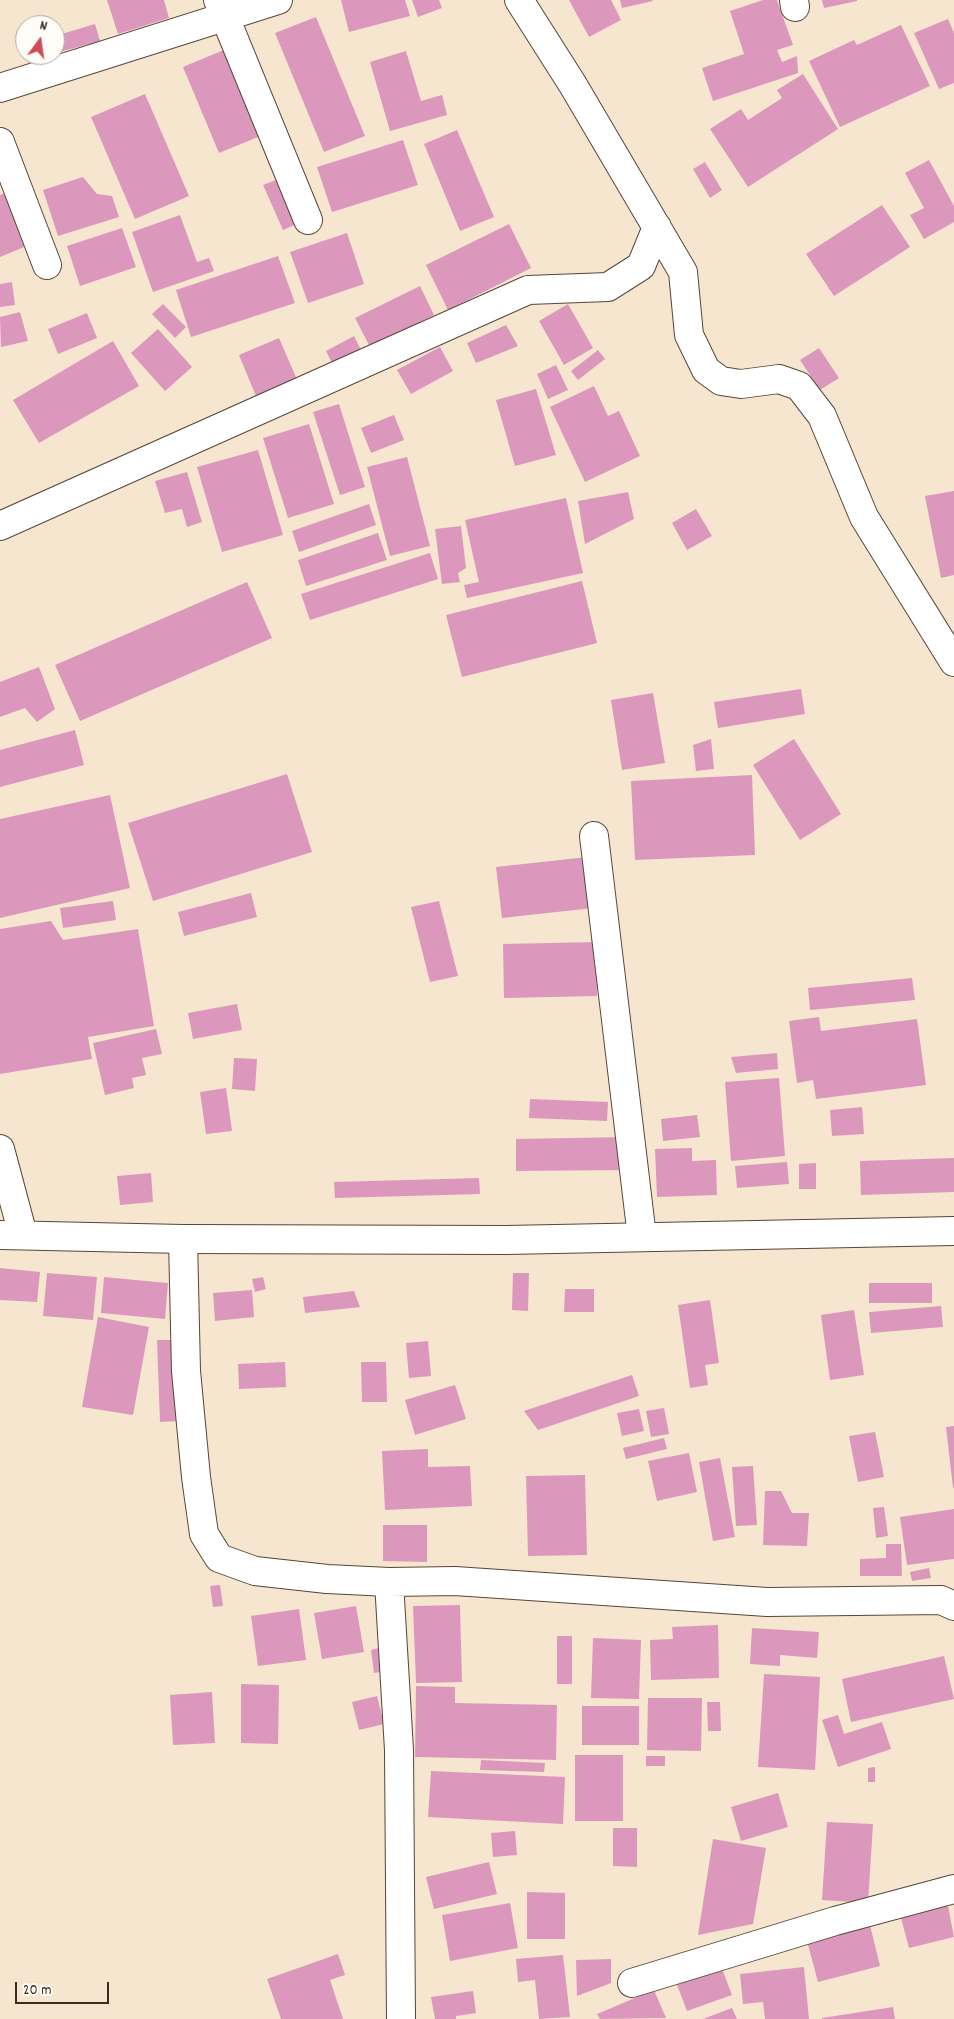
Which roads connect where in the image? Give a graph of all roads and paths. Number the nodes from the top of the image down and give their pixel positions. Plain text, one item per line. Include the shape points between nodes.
1 (278, 0) edge
2 (519, 0) edge
3 (222, 8) edge
4 (0, 88) edge
5 (0, 142) edge
6 (308, 220) dead end
7 (657, 227) junction
8 (47, 265) dead end
9 (0, 526) edge
10 (954, 662) edge
11 (594, 836) dead end
12 (0, 1149) edge
13 (954, 1231) edge
14 (11, 1235) edge
15 (642, 1237) junction
16 (184, 1239) junction
17 (389, 1582) junction
18 (954, 1606) edge
19 (954, 1889) edge
20 (632, 1982) dead end
21 (401, 2019) edge

1 - 3 street
2 - 7 street
3 - 4 street
3 - 6 street
5 - 8 street
7 - 9 street via 641,266 608,287 528,290
7 - 10 street via 683,272 689,335 706,370 721,381 741,384 779,379 799,386 822,416 864,517
11 - 15 street
12 - 14 street
13 - 15 street
14 - 16 street
15 - 16 street
16 - 17 street via 186,1371 204,1534 219,1558 255,1571
17 - 18 street via 455,1581 767,1602 941,1600
17 - 21 street via 399,1750
19 - 20 street via 835,1920

